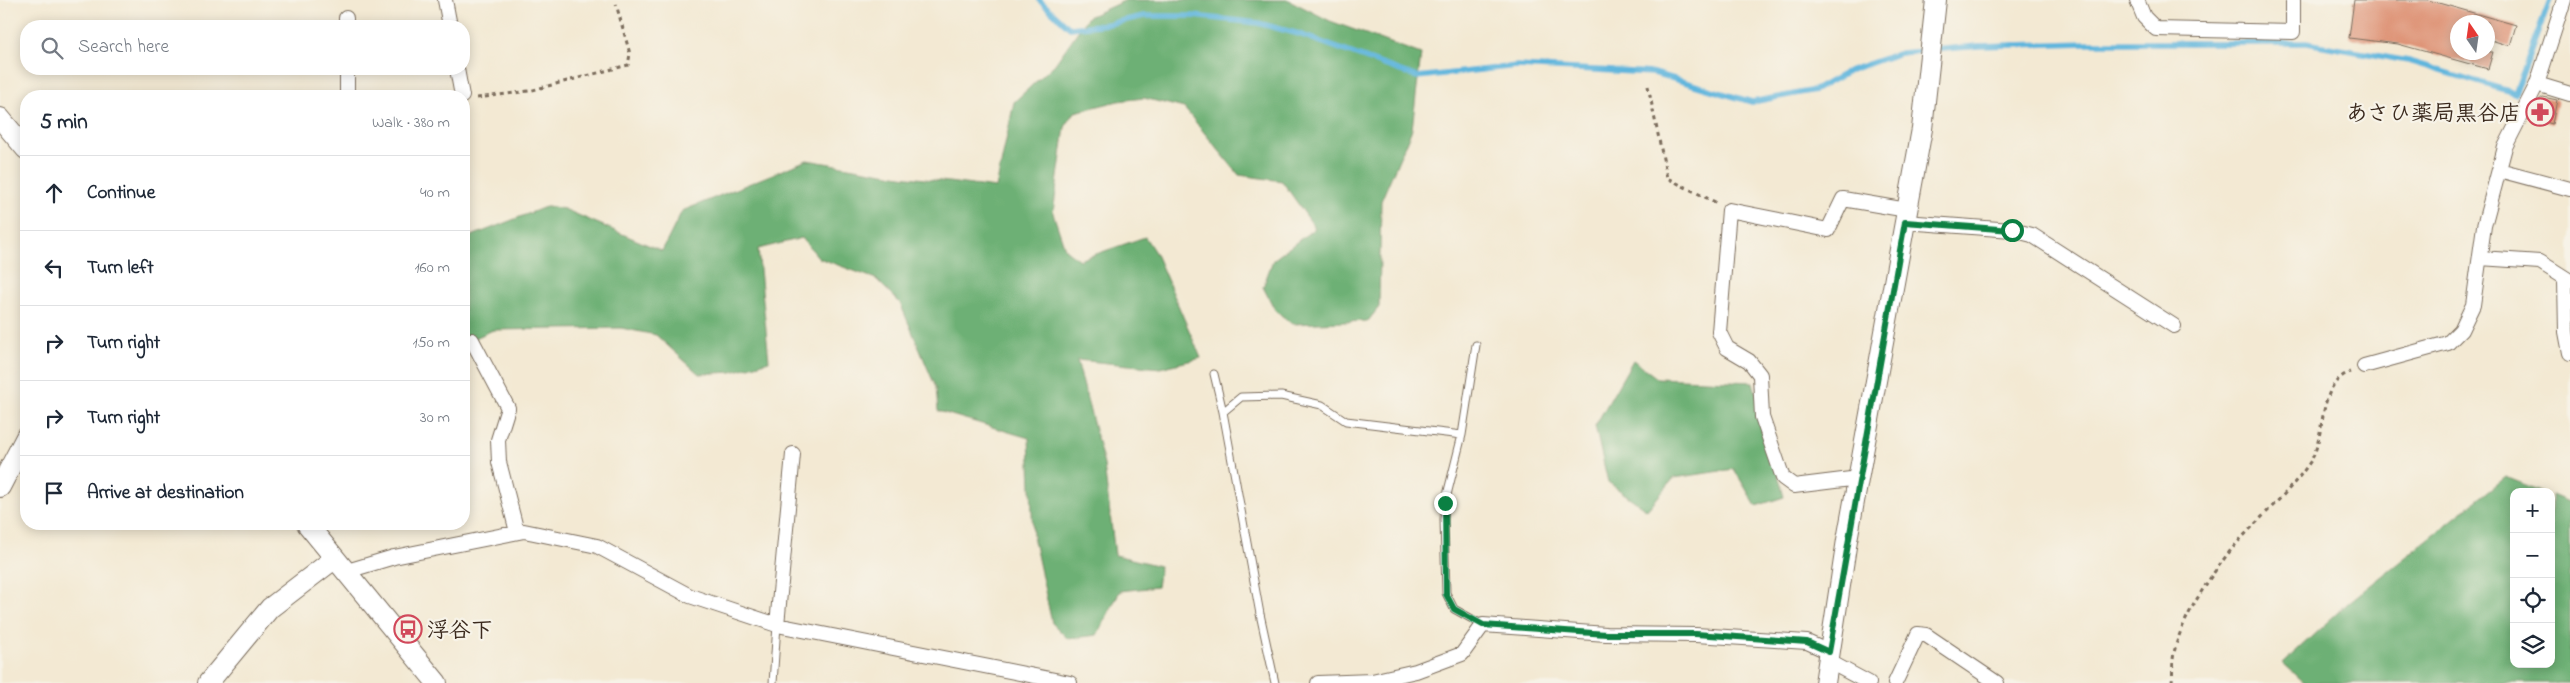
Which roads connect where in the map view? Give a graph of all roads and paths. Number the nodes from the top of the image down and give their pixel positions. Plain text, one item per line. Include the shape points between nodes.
1 (445, 0) edge
2 (1936, 0) edge
3 (2137, 0) edge
4 (2293, 0) edge
5 (2564, 0) edge
6 (616, 4) dead end
7 (449, 20) edge
8 (347, 75) edge
9 (459, 75) edge
10 (2537, 84) junction
11 (1648, 86) dead end
12 (348, 90) edge
13 (465, 90) edge
14 (2570, 94) edge
15 (470, 97) edge
16 (0, 118) edge
17 (20, 142) edge
18 (2499, 170) junction
19 (2570, 189) edge
20 (1729, 210) junction
21 (1906, 216) junction
22 (2480, 258) junction
23 (2568, 281) edge
24 (2174, 326) dead end
25 (472, 340) dead end
26 (1476, 345) dead end
27 (2570, 353) edge
28 (2364, 366) joint
29 (1214, 374) dead end
30 (1223, 412) junction
31 (1462, 435) junction
32 (20, 449) edge
33 (793, 454) dead end
34 (1859, 478) junction
35 (0, 487) edge
36 (312, 530) edge
37 (517, 532) junction
38 (339, 565) junction
39 (777, 624) junction
40 (1483, 625) junction
41 (1829, 657) junction
42 (208, 683) edge
43 (437, 683) edge
44 (773, 683) edge
45 (1070, 683) edge
46 (1275, 683) edge
47 (1318, 683) edge
48 (1825, 683) edge
49 (1869, 683) edge
50 (1895, 683) edge
51 (1997, 683) edge
52 (2172, 683) edge

1 - 7 street
2 - 21 street via 1922,129
3 - 4 street via 2144,17 2156,29 2293,32
5 - 10 street
6 - 15 path via 630,54 628,65 529,91
8 - 12 street
9 - 13 street
10 - 14 street
10 - 18 street via 2505,148
11 - 20 path via 1668,178
16 - 17 street
18 - 19 street
18 - 22 street via 2484,226
20 - 21 street via 1828,230 1843,199
20 - 34 street via 1719,332 1727,348 1749,361 1760,375 1762,417 1783,478 1794,486
21 - 24 street via 2032,235
21 - 34 street
22 - 23 street via 2540,262
22 - 28 street via 2474,305 2461,330 2448,343
23 - 27 street via 2566,332
25 - 37 street via 508,408 498,440 499,462
26 - 31 lane
28 - 52 path via 2341,375 2327,398 2320,437 2311,461 2232,550 2209,581 2186,621 2174,652
29 - 30 lane
30 - 31 lane via 1241,397 1281,396 1322,405 1346,421
30 - 46 lane
31 - 40 lane via 1445,503 1446,594 1454,609
32 - 35 street
33 - 39 street
34 - 41 street
36 - 38 street
37 - 38 street
37 - 39 street via 597,546 690,596
38 - 42 street via 270,608
38 - 43 street
39 - 44 lane
39 - 45 street
40 - 41 street via 1606,634 1696,634 1807,642
40 - 47 street via 1462,654 1416,671 1372,681
41 - 48 street
41 - 49 street
50 - 51 street via 1918,634 1926,635

